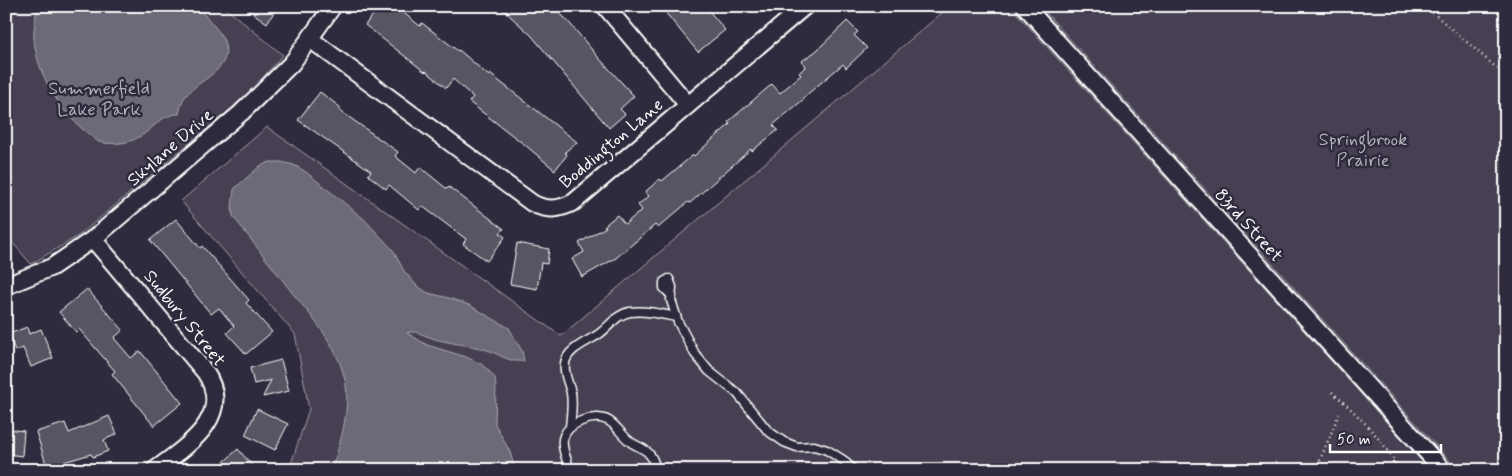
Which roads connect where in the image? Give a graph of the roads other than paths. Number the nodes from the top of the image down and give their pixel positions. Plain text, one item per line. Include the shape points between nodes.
1 (333, 6) edge
2 (605, 6) edge
3 (805, 6) edge
4 (1025, 6) edge
5 (310, 38) junction
6 (688, 105) junction
7 (93, 239) junction
8 (6, 286) edge
9 (672, 296) dead end
10 (676, 317) junction
11 (570, 427) junction
12 (654, 463) dead end
13 (155, 470) edge
14 (569, 470) edge
15 (853, 470) edge
16 (1443, 470) edge

1 - 5 street, Skylane Drive
2 - 6 street
3 - 6 street, Boddington Lane
4 - 16 street, 83rd Street
5 - 6 street, Boddington Lane via 532,203 551,210 574,202
5 - 7 street, Skylane Drive via 292,63 248,107
7 - 8 street, Skylane Drive via 52,266
7 - 13 street, Sudbury Street via 210,378 215,393 215,408 209,422
9 - 10 lane
10 - 11 lane via 628,312 573,351 564,361 571,393
10 - 15 lane via 695,354 737,393 768,431 797,447 814,446 827,450
11 - 12 lane via 595,418 607,420 632,443 649,452
11 - 14 lane via 563,443

